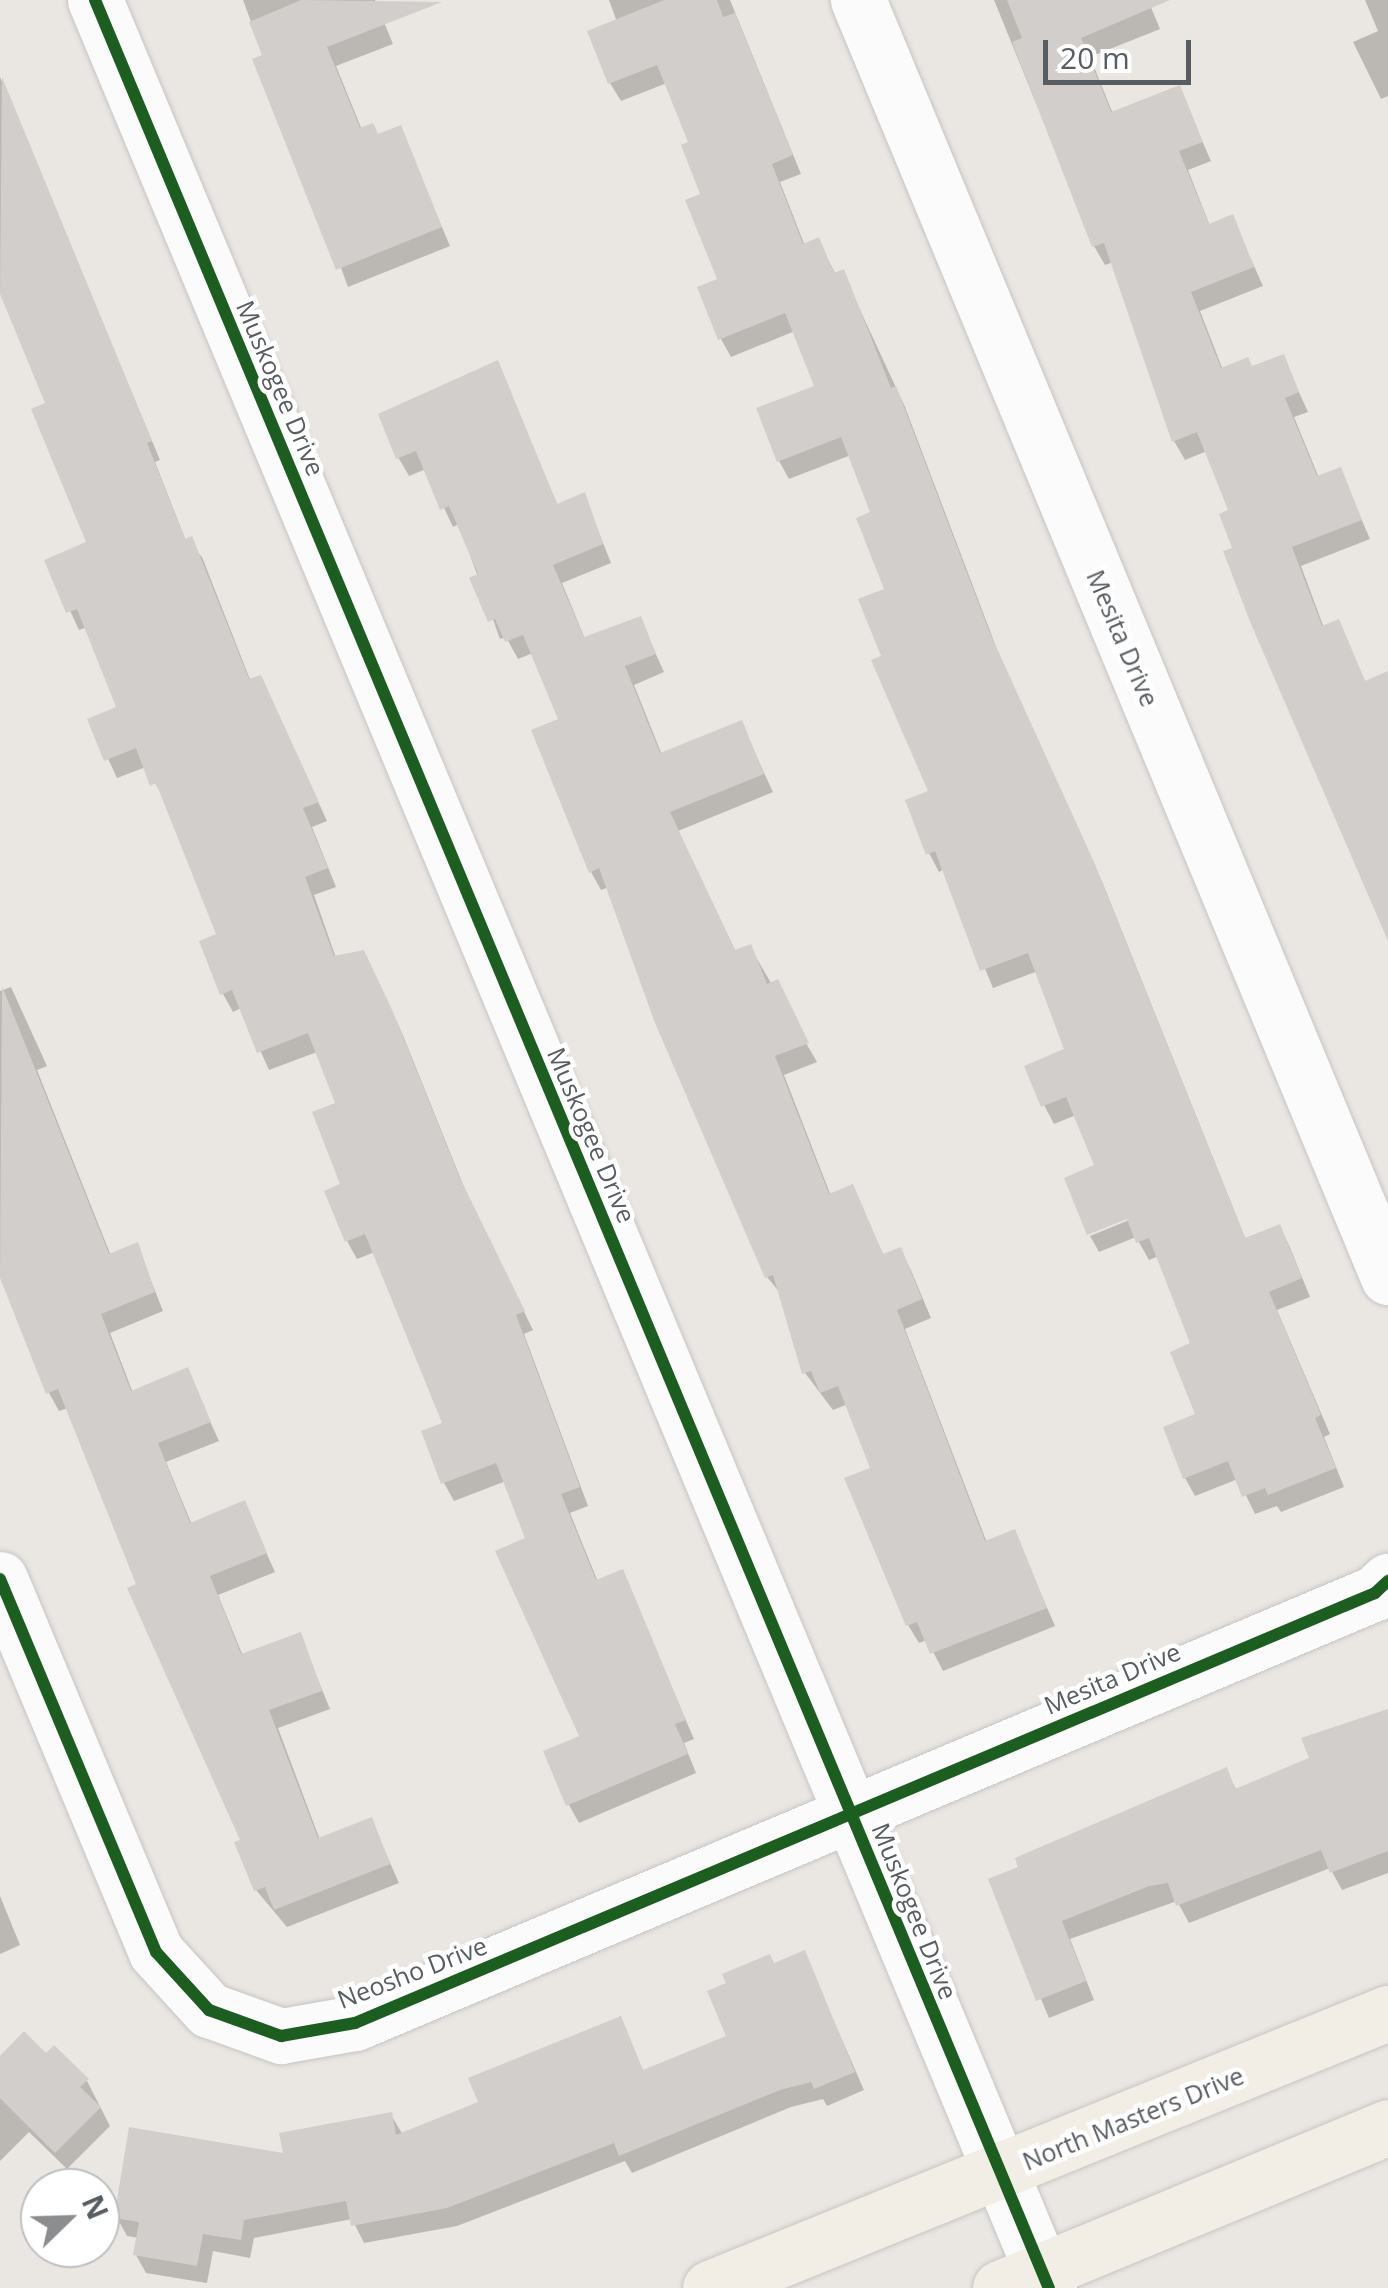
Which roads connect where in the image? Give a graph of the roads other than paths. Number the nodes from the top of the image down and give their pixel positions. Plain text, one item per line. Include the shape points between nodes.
1 (95, 0) edge
2 (858, 0) edge
3 (1388, 1277) edge
4 (0, 1579) edge
5 (1388, 1580) edge
6 (850, 1812) junction
7 (1388, 2013) edge
8 (1388, 2126) edge
9 (999, 2173) junction
10 (1030, 2282) edge
11 (710, 2288) edge

1 - 6 street, Muskogee Drive
2 - 3 street, Mesita Drive
4 - 6 street, Neosho Drive via 156,1952 209,2010 281,2036 354,2023
5 - 6 street, Mesita Drive via 1375,1594
6 - 9 street, Muskogee Drive
7 - 9 main road, North Masters Drive
8 - 10 main road
9 - 10 street, Muskogee Drive
9 - 11 main road, North Masters Drive

